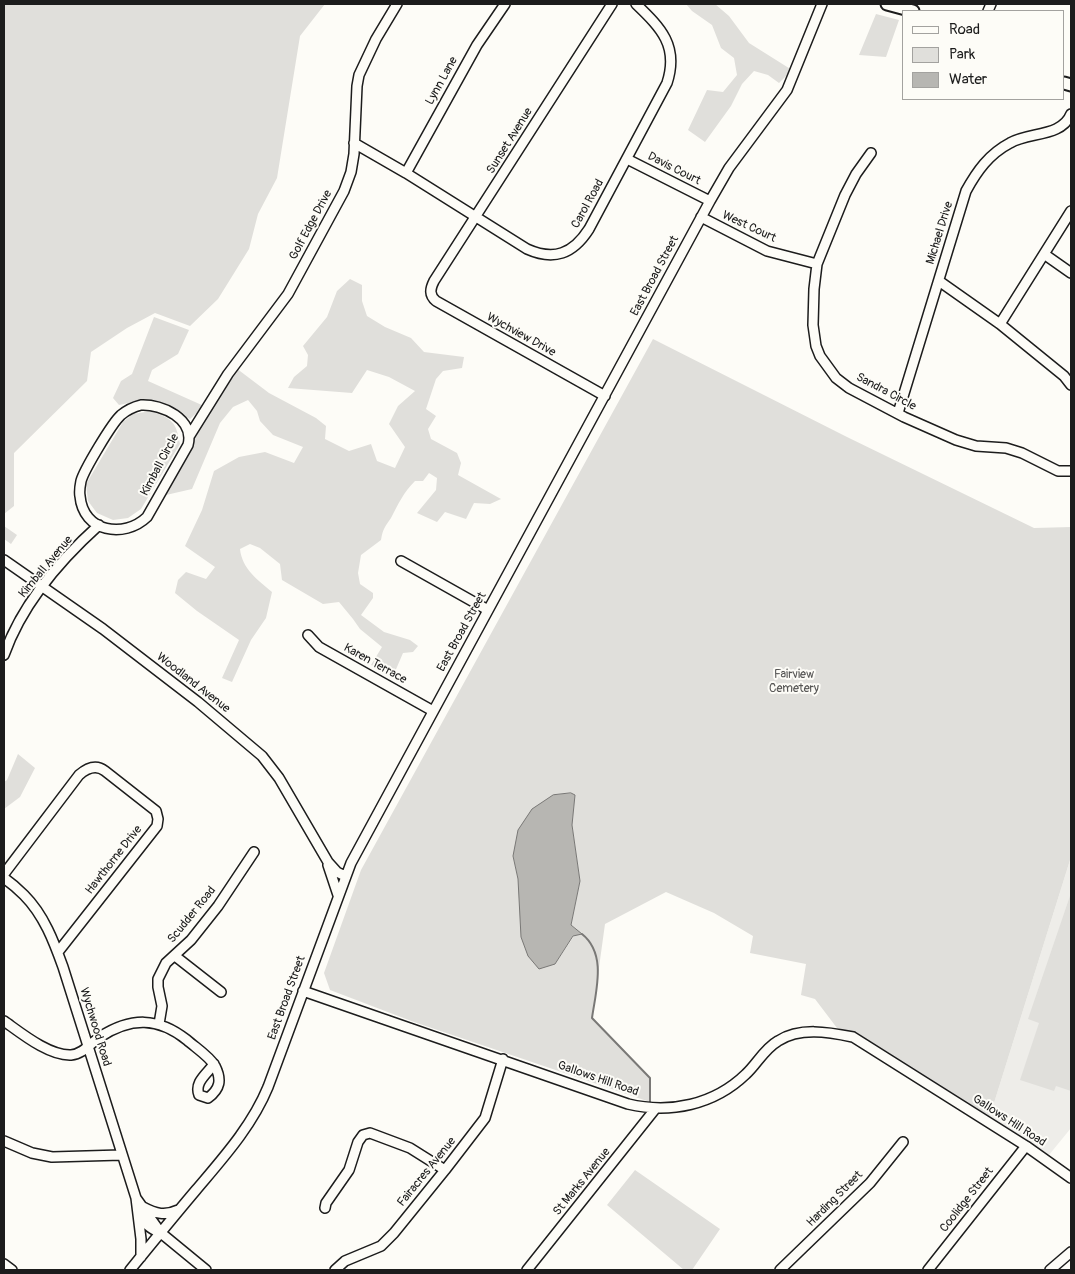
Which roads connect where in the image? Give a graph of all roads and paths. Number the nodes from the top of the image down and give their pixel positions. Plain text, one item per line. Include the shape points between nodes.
1 (397, 4) edge
2 (505, 4) edge
3 (612, 4) edge
4 (636, 4) edge
5 (822, 4) edge
6 (887, 4) edge
7 (909, 10) edge
8 (1071, 114) edge
9 (354, 143) junction
10 (871, 153) dead end
11 (627, 158) junction
12 (406, 173) junction
13 (710, 201) junction
14 (1071, 211) edge
15 (476, 217) junction
16 (701, 218) junction
17 (1044, 254) junction
18 (817, 264) junction
19 (1071, 273) edge
20 (939, 281) junction
21 (430, 291) joint
22 (1000, 324) junction
23 (1071, 385) edge
24 (605, 396) junction
25 (898, 413) junction
26 (190, 435) junction
27 (1071, 471) edge
28 (99, 526) junction
29 (4, 560) edge
30 (401, 561) dead end
31 (42, 587) junction
32 (488, 610) junction
33 (308, 635) dead end
34 (4, 655) edge
35 (433, 711) junction
36 (254, 852) dead end
37 (328, 862) junction
38 (4, 874) edge
39 (345, 876) junction
40 (4, 878) edge
41 (338, 895) junction
42 (58, 952) junction
43 (175, 956) junction
44 (303, 991) junction
45 (221, 992) dead end
46 (4, 1021) edge
47 (160, 1024) junction
48 (88, 1047) junction
49 (503, 1060) junction
50 (214, 1064) dead end
51 (656, 1108) junction
52 (4, 1141) edge
53 (903, 1142) dead end
54 (1026, 1146) junction
55 (121, 1155) junction
56 (445, 1170) junction
57 (1071, 1178) edge
58 (139, 1207) junction
59 (180, 1208) junction
60 (325, 1208) dead end
61 (161, 1232) junction
62 (1071, 1252) edge
63 (141, 1257) junction
64 (4, 1264) edge
65 (12, 1270) edge
66 (130, 1270) edge
67 (206, 1270) edge
68 (335, 1270) edge
69 (528, 1270) edge
70 (780, 1270) edge
71 (928, 1270) edge
72 (1050, 1270) edge

1 - 9 street, Golf Edge Drive via 359,75
2 - 12 street, Lynn Lane via 477,45
3 - 15 street, Sunset Avenue
4 - 11 street, Carol Road via 667,40 672,61 667,83
5 - 13 street, East Broad Street via 787,90 729,168
6 - 7 main road
8 - 20 street, Michael Drive via 1054,130 1011,142 986,160 966,191
9 - 12 street, Carol Road
9 - 26 street, Golf Edge Drive via 351,172 344,190 288,294 228,374
10 - 18 street, Sandra Circle via 845,195
11 - 13 street, Davis Court
11 - 15 street, Carol Road via 582,241 562,253 535,253
12 - 15 street, Carol Road
13 - 16 street, East Broad Street
14 - 17 street
15 - 21 street, Sunset Avenue
16 - 18 street, West Court via 767,251
16 - 24 street, East Broad Street
17 - 19 street
17 - 22 street
18 - 25 street, Sandra Circle via 813,325 820,356 836,378 849,388
20 - 22 street
20 - 25 street, Michael Drive
21 - 24 street, Wychview Drive via 436,301
22 - 23 street
24 - 32 street, East Broad Street
25 - 27 street, Sandra Circle via 956,440 976,446 1006,448 1058,471
26 - 28 street, Kimball Circle via 186,450 147,517 127,529
26 - 28 street, Kimball Circle via 183,422 162,407 141,405 122,414 81,482 83,509
28 - 31 street, Kimball Avenue
29 - 31 street, Woodland Avenue
30 - 32 street
31 - 34 street, Kimball Avenue via 13,631
31 - 37 street, Woodland Avenue via 103,629 262,756 279,778
32 - 35 street, East Broad Street
33 - 35 street, Karen Terrace via 319,647
35 - 39 street, East Broad Street
36 - 43 street, Scudder Road via 218,906
37 - 39 street, Woodland Avenue
37 - 41 street, Woodland Avenue
38 - 42 street, Hawthorne Drive via 79,775 90,768 101,768 156,811 157,826
39 - 41 street, East Broad Street
40 - 42 street, Wychwood Road via 25,896 37,912
41 - 44 street, East Broad Street
42 - 48 street, Wychwood Road
43 - 45 street
43 - 47 street, Scudder Road via 166,963 158,978 162,1006
44 - 49 street, Gallows Hill Road
44 - 59 street, East Broad Street via 258,1109 222,1160
46 - 48 street via 56,1052 77,1054
47 - 48 street via 132,1023 117,1028
47 - 50 street via 182,1036
48 - 55 street, Wychwood Road
49 - 51 street, Gallows Hill Road via 628,1104
49 - 56 street, Fairacres Avenue via 485,1118
51 - 54 street, Gallows Hill Road via 691,1105 716,1096 742,1078 778,1040 799,1033 833,1032 853,1037
51 - 69 street, St Marks Avenue
52 - 55 street via 32,1154 52,1157
53 - 70 street, Harding Street via 870,1183
54 - 57 street, Gallows Hill Road
54 - 71 street, Coolidge Street
55 - 58 street, Wychwood Road
56 - 60 street via 410,1148 370,1133 363,1135 349,1170
56 - 68 street, Fairacres Avenue via 380,1246 345,1261
58 - 59 street via 159,1214
58 - 61 street, Wychwood Road
58 - 63 street, Wychwood Road
59 - 61 street, East Broad Street
61 - 63 street, East Broad Street
61 - 67 street, Wychwood Road
62 - 72 street
63 - 66 street, East Broad Street
64 - 65 street

